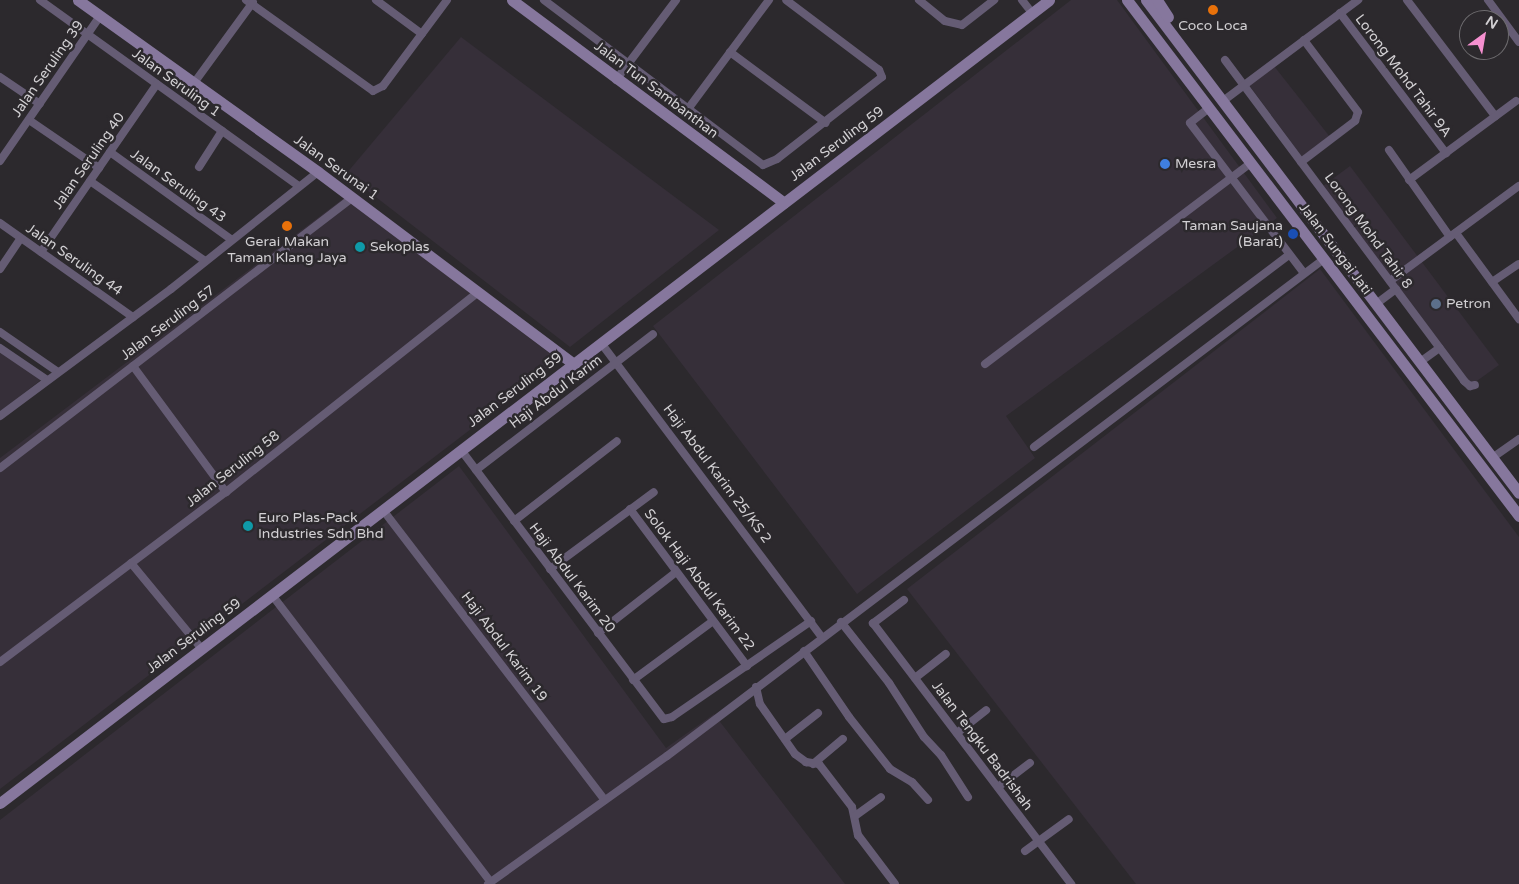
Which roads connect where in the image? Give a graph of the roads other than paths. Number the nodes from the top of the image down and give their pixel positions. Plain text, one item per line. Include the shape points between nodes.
1 (40, 0) edge
2 (78, 0) edge
3 (376, 0) edge
4 (447, 0) edge
5 (512, 0) edge
6 (544, 0) edge
7 (769, 0) edge
8 (786, 0) edge
9 (919, 0) edge
10 (994, 0) edge
11 (1022, 0) edge
12 (1049, 0) edge
13 (1125, 0) edge
14 (1146, 0) edge
15 (1157, 0) edge
16 (1358, 0) edge
17 (1407, 0) edge
18 (1488, 0) edge
19 (250, 1) edge
20 (672, 1) edge
21 (1032, 13) junction
22 (1340, 14) junction
23 (100, 16) junction
24 (1171, 32) junction
25 (88, 34) junction
26 (422, 34) junction
27 (1517, 37) edge
28 (1304, 40) junction
29 (730, 52) junction
30 (1225, 60) dead end
31 (623, 71) junction
32 (0, 77) edge
33 (194, 83) junction
34 (157, 84) junction
35 (1244, 84) junction
36 (1223, 101) junction
37 (1516, 101) dead end
38 (40, 104) junction
39 (1209, 108) junction
40 (688, 109) junction
41 (1495, 116) junction
42 (29, 120) junction
43 (826, 123) junction
44 (222, 131) junction
45 (1389, 150) dead end
46 (110, 152) junction
47 (1446, 153) junction
48 (0, 161) edge
49 (1302, 162) junction
50 (1251, 163) junction
51 (199, 167) dead end
52 (99, 168) junction
53 (318, 172) junction
54 (1231, 178) junction
55 (1409, 180) junction
56 (90, 181) junction
57 (299, 186) junction
58 (1519, 186) edge
59 (352, 198) junction
60 (784, 203) junction
61 (0, 223) edge
62 (1453, 235) junction
63 (21, 238) junction
64 (232, 240) junction
65 (41, 252) junction
66 (1289, 254) junction
67 (1324, 258) junction
68 (205, 261) junction
69 (1519, 264) edge
70 (0, 268) edge
71 (1304, 273) junction
72 (1390, 281) junction
73 (1492, 282) junction
74 (1396, 289) junction
75 (478, 292) junction
76 (1376, 304) junction
77 (1518, 315) edge
78 (133, 317) junction
79 (0, 332) edge
80 (653, 334) dead end
81 (601, 343) junction
82 (0, 348) edge
83 (1439, 348) junction
84 (616, 362) junction
85 (1420, 362) junction
86 (574, 364) junction
87 (986, 364) dead end
88 (133, 366) junction
89 (58, 372) junction
90 (47, 380) junction
91 (1475, 385) dead end
92 (0, 416) edge
93 (1519, 439) edge
94 (616, 442) dead end
95 (1034, 447) dead end
96 (461, 450) junction
97 (1492, 458) junction
98 (0, 468) edge
99 (476, 470) junction
100 (226, 492) junction
101 (654, 492) dead end
102 (1519, 493) edge
103 (630, 509) junction
104 (383, 510) junction
105 (1519, 516) edge
106 (514, 521) junction
107 (131, 563) junction
108 (550, 569) junction
109 (676, 572) junction
110 (272, 595) junction
111 (904, 600) dead end
112 (713, 620) junction
113 (811, 622) junction
114 (841, 622) junction
115 (598, 632) junction
116 (822, 637) junction
117 (202, 649) junction
118 (804, 651) junction
119 (946, 654) dead end
120 (0, 662) edge
121 (747, 666) junction
122 (915, 678) junction
123 (633, 680) junction
124 (756, 687) junction
125 (986, 710) dead end
126 (818, 713) dead end
127 (957, 733) junction
128 (785, 739) junction
129 (844, 739) dead end
130 (1030, 763) dead end
131 (813, 764) junction
132 (998, 787) junction
133 (968, 797) dead end
134 (880, 798) dead end
135 (605, 800) junction
136 (928, 800) dead end
137 (0, 803) edge
138 (855, 816) junction
139 (1069, 819) dead end
140 (1039, 841) junction
141 (1025, 850) dead end
142 (490, 883) edge
143 (895, 884) edge
144 (1071, 884) edge

1 - 25 street, Jalan Seruling 1
2 - 23 main road, Jalan Serunai 1
3 - 26 street
4 - 26 street
5 - 31 main road, Jalan Tun Sambanthan
6 - 31 street
7 - 29 street
8 - 43 street via 879,70 882,77 880,82
9 - 10 street via 944,21 962,25
11 - 21 street
12 - 21 main road, Jalan Seruling 59
13 - 39 main road, Jalan Sungai Jati
14 - 24 main road, Jalan Sungai Jati
15 - 24 main road via 1168,18
16 - 22 street
17 - 41 street
18 - 27 street
19 - 26 street via 373,91 383,86
19 - 33 street
20 - 31 street
21 - 60 main road, Jalan Seruling 59
22 - 28 street
22 - 47 street, Lorong Mohd Tahir 9A
23 - 25 street, Jalan Seruling 39
23 - 33 main road, Jalan Serunai 1
24 - 36 main road, Jalan Sungai Jati
25 - 34 street, Jalan Seruling 1
25 - 38 street, Jalan Seruling 39
28 - 35 street
28 - 49 street via 1358,112 1355,121
29 - 40 street
29 - 43 street
30 - 35 street, Lorong Mohd Tahir 8
31 - 40 street
31 - 60 main road, Jalan Tun Sambanthan
32 - 38 street
33 - 53 main road, Jalan Serunai 1
34 - 44 street, Jalan Seruling 1
34 - 46 street, Jalan Seruling 40
35 - 36 street
35 - 49 street, Lorong Mohd Tahir 8
36 - 76 main road, Jalan Sungai Jati
37 - 41 street
38 - 42 street, Jalan Seruling 39
39 - 50 main road, Jalan Sungai Jati
39 - 54 street via 1190,124
40 - 43 street via 763,165 777,159
41 - 47 street
42 - 48 street, Jalan Seruling 39
42 - 52 street
44 - 51 street
44 - 57 street, Jalan Seruling 1
45 - 55 street
46 - 52 street, Jalan Seruling 40
46 - 64 street, Jalan Seruling 43
47 - 55 street
49 - 72 street, Lorong Mohd Tahir 8
50 - 54 street
50 - 67 main road, Jalan Sungai Jati
52 - 56 street, Jalan Seruling 40
53 - 57 street, Jalan Seruling 57
53 - 59 main road, Jalan Serunai 1
54 - 66 street
54 - 87 street
55 - 62 street
56 - 65 street, Jalan Seruling 40
56 - 68 street
57 - 64 street, Jalan Seruling 57
58 - 62 street
59 - 75 main road, Jalan Serunai 1
59 - 88 street, Jalan Seruling 57
60 - 81 main road, Jalan Seruling 59
61 - 63 street, Jalan Seruling 44
62 - 72 street
62 - 73 street
63 - 65 street, Jalan Seruling 44
63 - 70 street
64 - 68 street, Jalan Seruling 57
65 - 78 street, Jalan Seruling 44
66 - 71 street
66 - 95 street
67 - 71 street
67 - 105 main road, Jalan Sungai Jati
68 - 78 street, Jalan Seruling 57
69 - 73 street
71 - 114 street
72 - 74 street, Lorong Mohd Tahir 8
73 - 77 street
74 - 76 street
74 - 83 street, Lorong Mohd Tahir 8
75 - 86 main road, Jalan Serunai 1
75 - 100 street, Jalan Seruling 58
76 - 85 main road, Jalan Sungai Jati
78 - 89 street, Jalan Seruling 57
79 - 89 street
80 - 84 street, Haji Abdul Karim
81 - 84 street, Haji Abdul Karim 25/KS 2
81 - 86 main road, Jalan Seruling 59
82 - 90 street
83 - 85 street
83 - 91 street, Lorong Mohd Tahir 8 via 1467,385
84 - 99 street, Haji Abdul Karim
84 - 113 street, Haji Abdul Karim 25/KS 2
85 - 97 main road, Jalan Sungai Jati
86 - 96 main road, Jalan Seruling 59
88 - 98 street, Jalan Seruling 57
88 - 100 street
89 - 90 street, Jalan Seruling 57
90 - 92 street, Jalan Seruling 57
93 - 97 street
94 - 106 street
96 - 99 street, Haji Abdul Karim 20
96 - 104 main road, Jalan Seruling 59
97 - 102 main road, Jalan Sungai Jati
99 - 106 street, Haji Abdul Karim 20
100 - 107 street, Jalan Seruling 58
101 - 103 street
103 - 108 street
103 - 109 street, Solok Haji Abdul Karim 22
104 - 110 main road, Jalan Seruling 59
104 - 135 street, Haji Abdul Karim 19
106 - 108 street, Haji Abdul Karim 20
107 - 117 street
107 - 120 street, Jalan Seruling 58
108 - 115 street, Haji Abdul Karim 20
109 - 112 street, Solok Haji Abdul Karim 22
109 - 115 street
110 - 117 main road, Jalan Seruling 59
110 - 142 street
111 - 122 street, Jalan Tengku Badrishah via 873,623
112 - 121 street, Solok Haji Abdul Karim 22
112 - 123 street
113 - 116 street, Haji Abdul Karim 25/KS 2
113 - 121 street
114 - 116 street
114 - 133 street via 924,737 941,755
115 - 123 street, Haji Abdul Karim 20
116 - 118 street
117 - 137 main road, Jalan Seruling 59
118 - 124 street
118 - 136 street via 849,717 890,769 912,782
119 - 122 street
121 - 123 street, Haji Abdul Karim 20 via 672,717 664,719
122 - 127 street, Jalan Tengku Badrishah
124 - 128 street via 760,704
124 - 135 street
125 - 127 street
126 - 128 street
127 - 132 street, Jalan Tengku Badrishah
128 - 131 street via 795,754
129 - 131 street
130 - 132 street
131 - 138 street via 819,764
132 - 140 street, Jalan Tengku Badrishah
134 - 138 street
135 - 142 street
138 - 143 street via 858,835
139 - 140 street
140 - 141 street
140 - 144 street, Jalan Tengku Badrishah

